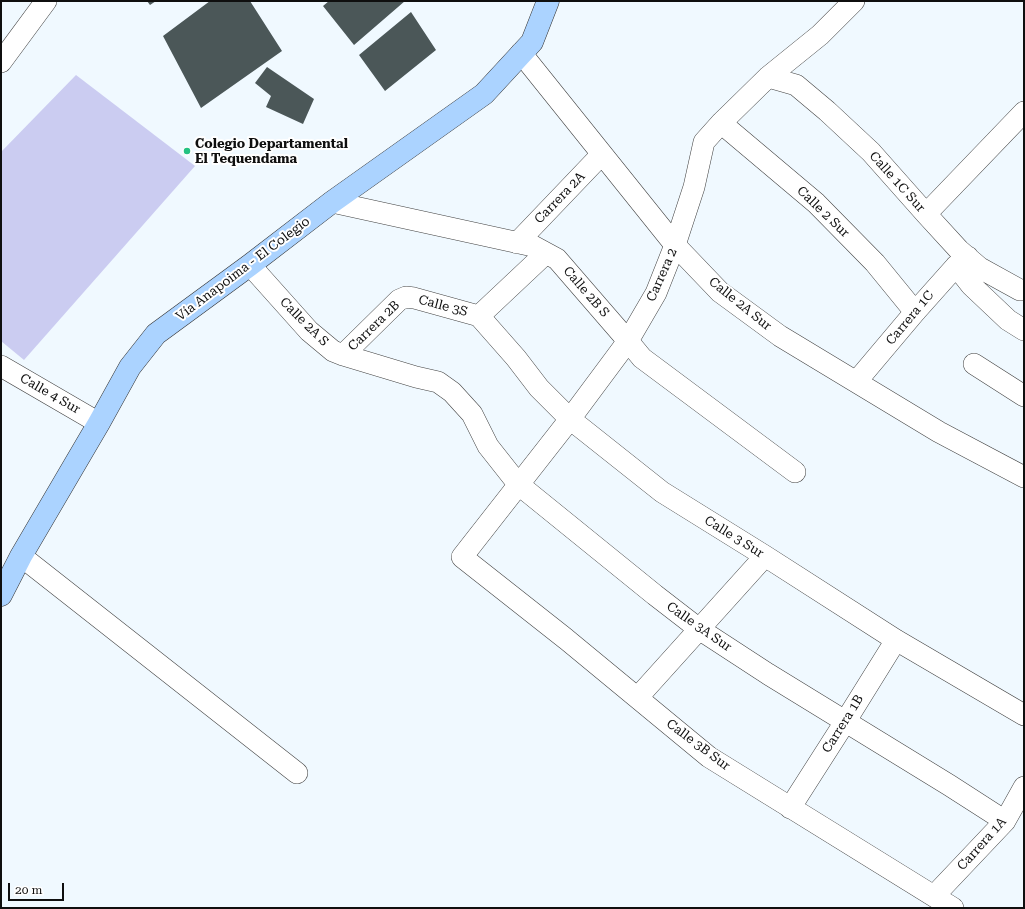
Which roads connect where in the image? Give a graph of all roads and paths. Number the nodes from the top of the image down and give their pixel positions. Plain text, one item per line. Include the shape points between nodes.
1 (46, 1) edge
2 (548, 1) edge
3 (854, 1) edge
4 (521, 53) junction
5 (1, 62) edge
6 (768, 77) junction
7 (1024, 112) edge
8 (721, 123) junction
9 (602, 154) junction
10 (332, 202) junction
11 (926, 214) junction
12 (517, 243) junction
13 (675, 245) junction
14 (546, 253) junction
15 (962, 262) junction
16 (250, 266) junction
17 (1024, 290) edge
18 (406, 297) joint
19 (915, 312) junction
20 (480, 316) junction
21 (1024, 330) edge
22 (628, 341) junction
23 (343, 356) junction
24 (974, 364) dead end
25 (1, 366) edge
26 (438, 382) joint
27 (856, 382) junction
28 (1024, 396) edge
29 (570, 419) junction
30 (99, 423) junction
31 (795, 472) dead end
32 (1024, 477) edge
33 (518, 484) junction
34 (21, 556) junction
35 (765, 556) junction
36 (462, 557) joint
37 (1, 595) edge
38 (700, 629) junction
39 (896, 640) junction
40 (638, 697) junction
41 (1024, 715) edge
42 (845, 722) junction
43 (297, 773) dead end
44 (1024, 787) edge
45 (790, 808) junction
46 (1005, 821) junction
47 (934, 896) junction
48 (953, 908) edge

1 - 5 street
2 - 4 main road, Vía Anapoima - El Colegio via 532,42
3 - 6 street, Carrera 2 via 820,34
4 - 9 street, Calle 2A Sur
4 - 10 main road, Vía Anapoima - El Colegio via 484,94
6 - 8 street, Carrera 2
6 - 11 street, Calle 1C Sur via 796,85 827,111 871,152
7 - 11 street
8 - 13 street, Carrera 2 via 704,142 694,187
8 - 19 street, Calle 2 Sur via 816,203 875,263
9 - 12 street, Carrera 2A
9 - 13 street, Calle 2A Sur
10 - 12 street, Calle 2B S
10 - 16 main road, Vía Anapoima - El Colegio
11 - 15 street, Calle 1C Sur
12 - 14 street, Calle 2B S via 533,246
13 - 22 street, Carrera 2 via 656,293
13 - 27 street, Calle 2A Sur via 720,292 780,336
14 - 20 street
14 - 22 street, Calle 2B S via 557,259
15 - 17 street, Calle 1C Sur
15 - 19 street, Carrera 1C
15 - 21 street via 971,285 1008,320
16 - 23 street, Calle 2A S via 309,331
16 - 30 main road, Vía Anapoima - El Colegio via 156,334 130,367
18 - 20 street, Calle 3S
18 - 23 street, Carrera 2B via 399,300
19 - 27 street, Carrera 1C
20 - 29 street, Calle 3 Sur via 539,388
22 - 29 street, Carrera 2
22 - 31 street, Calle 2B S via 642,358
23 - 26 street, Calle 2A S
24 - 28 street
25 - 30 street, Calle 4 Sur
26 - 33 street, Calle 3A Sur via 452,392 472,414 488,446
27 - 32 street, Calle 2A Sur via 939,432
29 - 33 street, Carrera 2
29 - 35 street, Calle 3 Sur via 662,492
30 - 34 main road, Vía Anapoima - El Colegio
33 - 36 street, Carrera 2
33 - 38 street, Calle 3A Sur
34 - 37 main road, Vía Anapoima - El Colegio
34 - 43 street
35 - 38 street
35 - 39 street, Calle 3 Sur
36 - 40 street, Calle 3B Sur
38 - 40 street
38 - 42 street, Calle 3A Sur
39 - 41 street, Calle 3 Sur
39 - 42 street, Carrera 1B
40 - 45 street, Calle 3B Sur via 709,757
42 - 45 street, Carrera 1B
42 - 46 street, Calle 3A Sur
44 - 46 street, Carrera 1A
45 - 47 street, Calle 3B Sur
46 - 47 street, Carrera 1A
47 - 48 street, Calle 3B Sur

